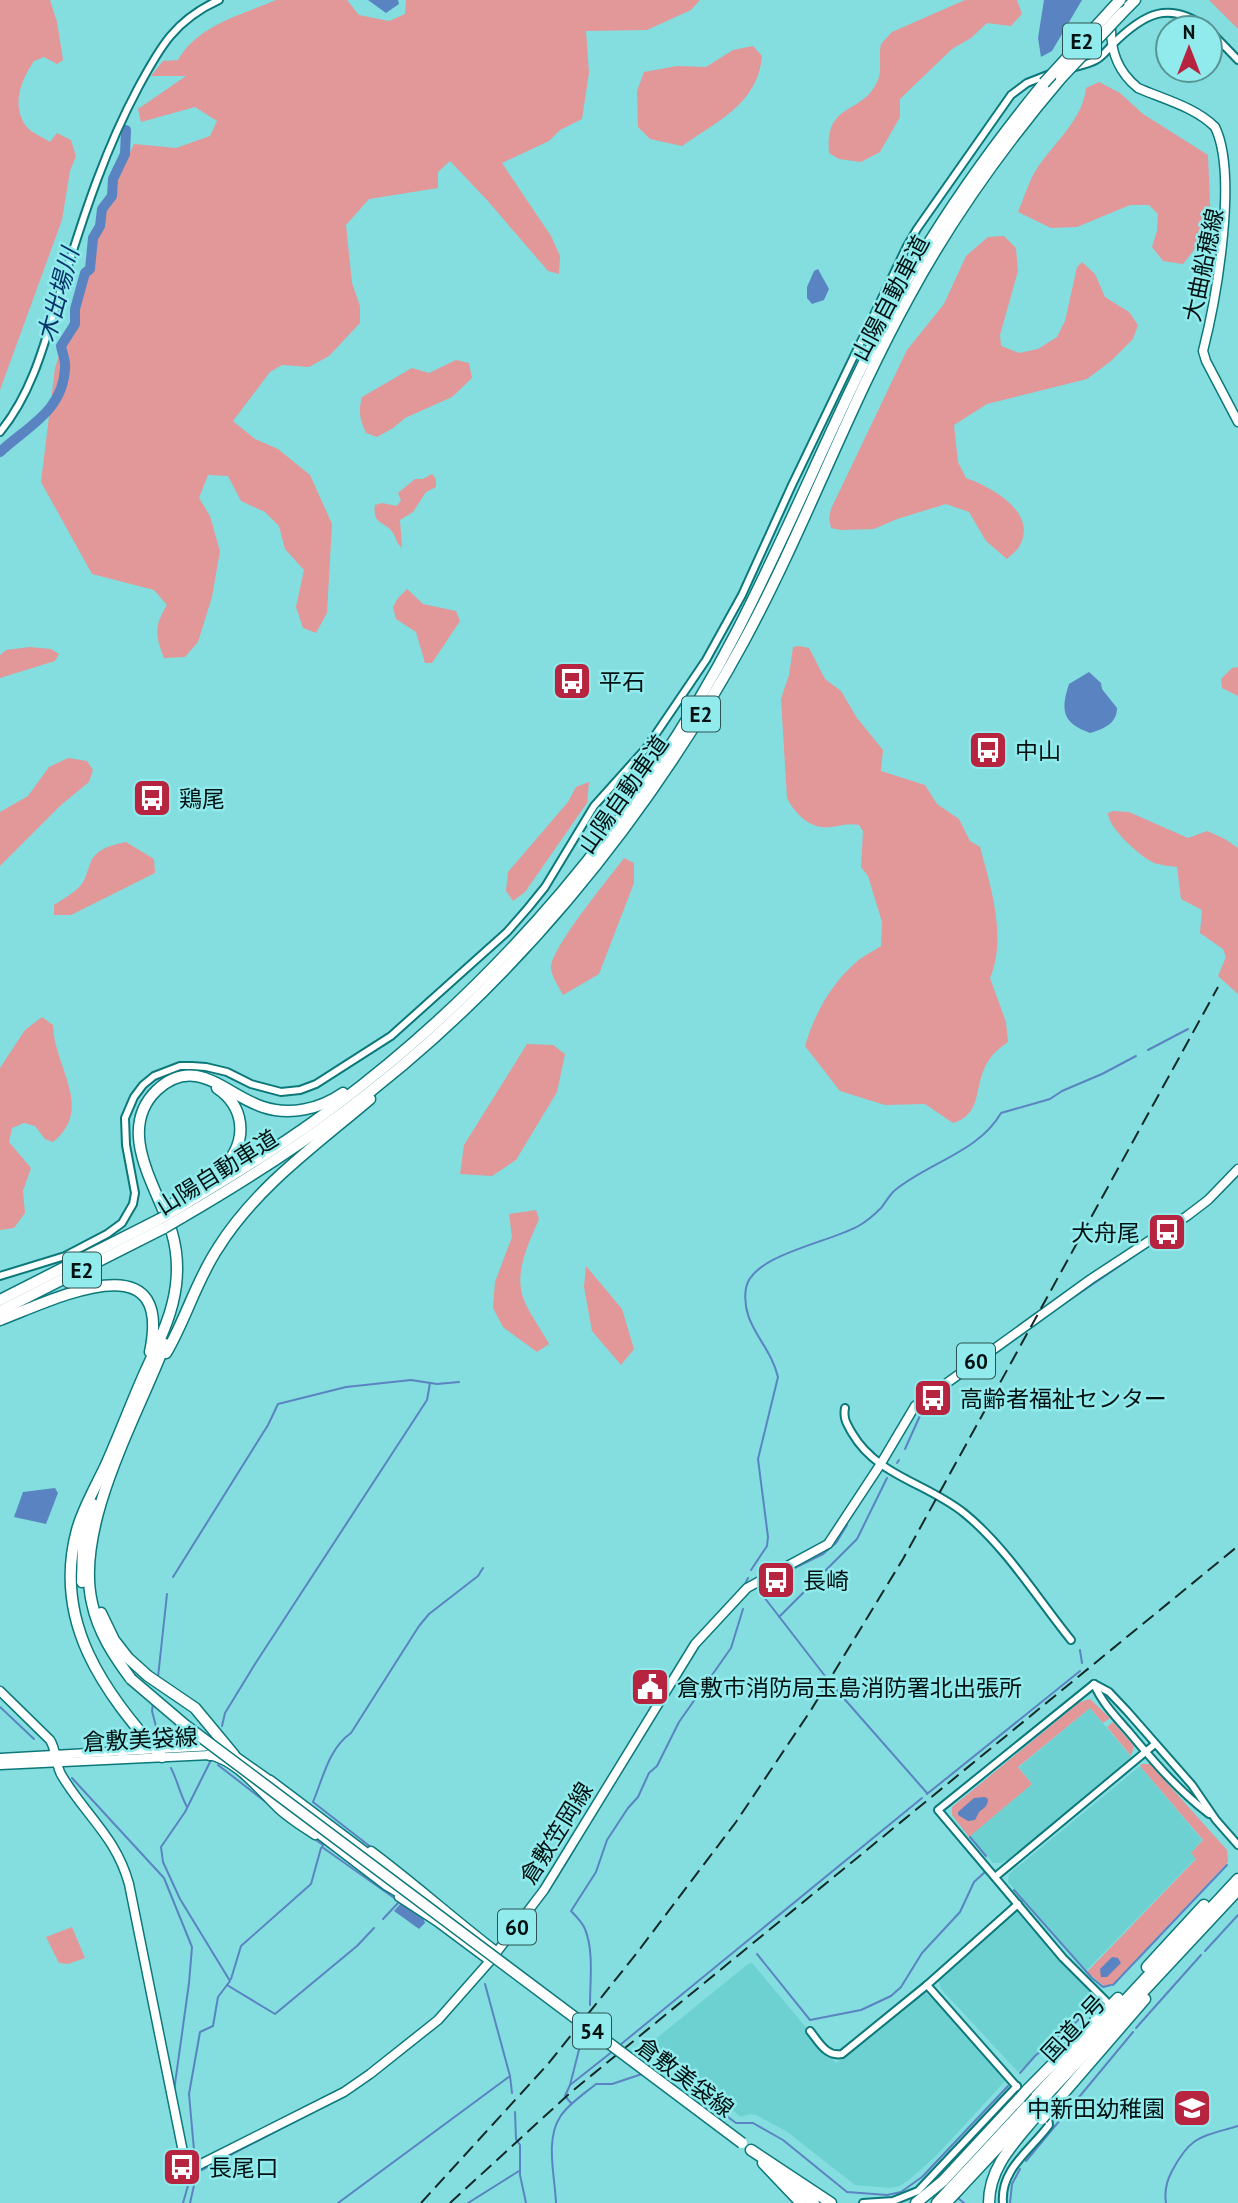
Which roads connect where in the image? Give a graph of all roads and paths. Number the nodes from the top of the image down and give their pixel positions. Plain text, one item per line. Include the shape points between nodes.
1 (219, 0) edge
2 (1113, 0) edge
3 (1121, 0) edge
4 (1135, 0) edge
5 (1192, 14) edge
6 (1224, 45) edge
7 (1111, 46) junction
8 (1238, 60) edge
9 (1235, 179) dead end
10 (1232, 241) dead end
11 (1238, 422) edge
12 (0, 432) edge
13 (446, 1026) junction
14 (380, 1071) junction
15 (1238, 1169) edge
16 (177, 1210) junction
17 (161, 1220) junction
18 (0, 1276) edge
19 (0, 1300) edge
20 (0, 1311) edge
21 (0, 1320) edge
22 (146, 1381) junction
23 (845, 1408) dead end
24 (880, 1465) junction
25 (105, 1467) junction
26 (89, 1561) junction
27 (1071, 1640) dead end
28 (131, 1679) junction
29 (1094, 1684) junction
30 (0, 1691) edge
31 (135, 1725) junction
32 (219, 1736) junction
33 (1155, 1744) junction
34 (220, 1748) junction
35 (120, 1751) junction
36 (1146, 1752) junction
37 (159, 1753) junction
38 (210, 1755) junction
39 (234, 1755) junction
40 (0, 1758) edge
41 (57, 1758) junction
42 (0, 1765) edge
43 (266, 1786) junction
44 (1216, 1820) junction
45 (1238, 1845) edge
46 (995, 1877) junction
47 (1238, 1879) edge
48 (1238, 1890) edge
49 (1238, 1898) edge
50 (1018, 1903) junction
51 (1204, 1905) dead end
52 (443, 1918) junction
53 (1178, 1949) junction
54 (497, 1952) junction
55 (490, 1961) junction
56 (927, 1985) junction
57 (1106, 2001) dead end
58 (1116, 2021) junction
59 (810, 2031) dead end
60 (1017, 2086) junction
61 (1024, 2095) junction
62 (1045, 2114) junction
63 (751, 2150) junction
64 (991, 2181) junction
65 (954, 2184) junction
66 (801, 2198) edge
67 (812, 2203) edge
68 (831, 2203) edge
69 (863, 2203) edge
70 (916, 2203) edge
71 (924, 2203) edge
72 (937, 2203) edge
73 (946, 2203) edge
74 (989, 2203) edge
75 (1003, 2203) edge

1 - 12 street via 169,35 133,98 106,153 34,373
2 - 7 main road
3 - 14 highway, 山陽自動車道 / E2, bridge via 1044,83 972,177 919,259 868,354 735,635 639,790 570,881 507,952
4 - 13 highway, 山陽自動車道 / E2, bridge via 1020,128 921,275 745,639 655,786 578,888
5 - 7 street via 1163,8 1141,19
6 - 8 street
7 - 9 main road, 大曲船穂線 via 1138,88 1190,110 1220,132
7 - 18 street via 1095,61 1039,76 1011,95 917,229 742,595 706,660 648,747 594,806 545,887 507,932 391,1036 316,1084 281,1092 199,1066 180,1066 154,1076 134,1097 125,1118 135,1193 122,1223 65,1256
10 - 11 main road, 大曲船穂線 via 1203,351
13 - 16 highway, 山陽自動車道 / E2 via 342,1113 276,1160
13 - 22 highway via 241,1215 205,1269 171,1345
14 - 16 highway, 山陽自動車道 / E2 via 289,1139
14 - 22 highway via 331,1100 298,1110 260,1106 200,1076 173,1080 151,1097 141,1119 140,1144 173,1236 177,1273 170,1313
15 - 24 main road, 倉敷笠岡線 / 60 via 1187,1216 921,1400
16 - 17 highway
16 - 17 highway, 山陽自動車道 / E2, bridge
16 - 22 highway via 224,1167 239,1143 239,1119 233,1104 223,1092 201,1082 184,1082 163,1092 147,1119 147,1152 176,1225 183,1263 178,1304
17 - 19 highway, E2
17 - 20 highway, 山陽自動車道 / E2
21 - 22 highway via 98,1286 128,1286 145,1298 153,1315
22 - 25 highway
22 - 26 highway via 96,1516
23 - 24 street via 853,1435
24 - 27 street via 965,1514
24 - 54 main road, 倉敷笠岡線 / 60 via 828,1544 747,1588 695,1644 544,1890
25 - 28 highway via 85,1532 82,1580 96,1633
25 - 31 highway via 78,1529 71,1570 72,1600 77,1627 92,1662
26 - 28 highway via 89,1590 97,1622
26 - 32 highway via 108,1630 128,1658 195,1708
28 - 52 highway, bridge via 185,1725
29 - 33 street via 1118,1701
29 - 36 street
29 - 46 street via 939,1810
30 - 41 main road, 倉敷美袋線 via 45,1734
31 - 35 highway via 138,1740
31 - 37 highway
32 - 34 highway
32 - 39 highway
33 - 36 street
33 - 44 street
34 - 37 main road, 倉敷美袋線 / 54
34 - 38 highway
34 - 39 main road, 倉敷美袋線 / 54
35 - 37 main road, 倉敷美袋線 / 54
35 - 41 main road, 倉敷美袋線 / 54
36 - 44 street via 1183,1794
36 - 46 street
37 - 38 main road, 倉敷美袋線 / 54
37 - 41 main road, 倉敷美袋線 / 54
38 - 43 main road, 倉敷美袋線 / 54
39 - 43 main road, 倉敷美袋線 / 54
40 - 41 main road
41 - 42 main road
41 - 55 main road, 倉敷笠岡線 / 60 via 61,1775 113,1843 125,1871 187,2170 364,2079 438,2020
43 - 52 highway, 54, bridge via 329,1825
43 - 52 highway, 54, bridge via 387,1885
43 - 54 main road via 295,1793
43 - 55 main road via 279,1809
44 - 45 street
46 - 50 street
47 - 53 highway, 国道2号
48 - 53 highway, 国道2号
49 - 62 highway
50 - 56 street
50 - 57 street
51 - 61 highway
52 - 63 highway, 倉敷美袋線 / 54, bridge
53 - 58 highway, 国道2号
53 - 65 highway, 国道2号
54 - 55 main road, 倉敷笠岡線 / 60
56 - 59 street via 842,2053 827,2052
56 - 60 street
58 - 64 highway via 1016,2141
58 - 73 highway, 国道2号
60 - 61 street
60 - 69 street via 918,2191 903,2199
61 - 70 highway via 943,2181
62 - 64 highway
62 - 75 street via 1049,2125 1011,2170 1003,2187
63 - 66 highway, 倉敷美袋線 / 54
63 - 68 highway
64 - 74 highway
65 - 71 highway
65 - 72 highway, 国道2号
66 - 67 highway, 54

